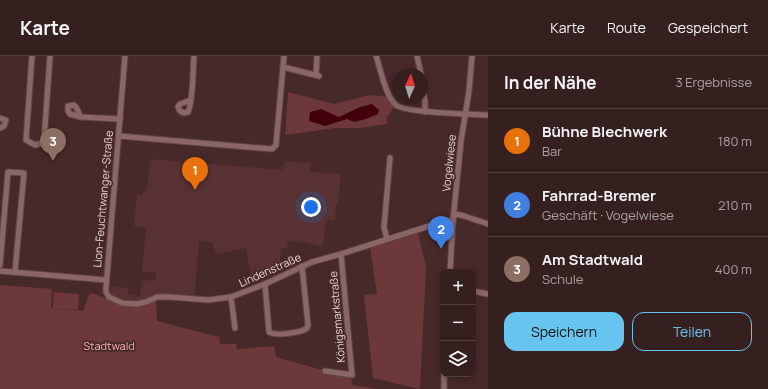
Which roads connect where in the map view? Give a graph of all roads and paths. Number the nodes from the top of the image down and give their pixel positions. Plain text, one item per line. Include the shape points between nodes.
1 (32, 56) edge
2 (50, 56) edge
3 (125, 56) edge
4 (194, 56) edge
5 (284, 56) edge
6 (317, 56) edge
7 (376, 56) edge
8 (417, 56) edge
9 (472, 56) edge
10 (283, 67) junction
11 (420, 68) edge
12 (191, 100) dead end
13 (426, 104) edge
14 (425, 112) junction
15 (464, 114) junction
16 (488, 115) edge
17 (81, 116) dead end
18 (0, 118) edge
19 (120, 119) junction
20 (0, 128) edge
21 (118, 136) junction
22 (390, 158) dead end
23 (454, 214) junction
24 (453, 221) junction
25 (488, 224) edge
26 (387, 239) junction
27 (341, 254) junction
28 (0, 265) edge
29 (302, 266) junction
30 (450, 269) edge
31 (0, 271) edge
32 (15, 272) junction
33 (106, 280) junction
34 (264, 284) junction
35 (476, 292) edge
36 (488, 294) edge
37 (231, 297) junction
38 (235, 328) dead end
39 (325, 371) dead end
40 (444, 377) edge
41 (444, 389) edge

1 - 2 street via 26,140 35,145 44,141
3 - 19 street, Lion-Feuchtwanger-Straße
4 - 12 street
5 - 10 street
6 - 10 street via 317,75
7 - 14 street via 387,89 396,104 402,108
8 - 11 street
9 - 15 street, Vogelwiese
10 - 21 street via 276,145 272,149
13 - 14 street
14 - 15 street
15 - 16 street
15 - 23 street, Vogelwiese
17 - 19 street, Lion-Feuchtwanger-Straße
18 - 20 street via 6,120
19 - 21 street, Lion-Feuchtwanger-Straße
21 - 33 street, Lion-Feuchtwanger-Straße
22 - 26 street via 384,227
23 - 24 street, Vogelwiese
23 - 25 street
24 - 26 street, Lindenstraße via 445,221
24 - 30 street, Vogelwiese
26 - 27 street, Lindenstraße
27 - 29 street, Lindenstraße
27 - 39 street, Königsmarkstraße via 352,376
28 - 32 street via 8,172 24,173
29 - 34 street, Lindenstraße
29 - 34 street via 308,325 303,331 275,334 269,332
31 - 32 street
32 - 33 street
33 - 37 street, Lindenstraße via 106,292 120,303 137,304 157,297 208,300
34 - 37 street, Lindenstraße
35 - 36 street
37 - 38 street
40 - 41 street

